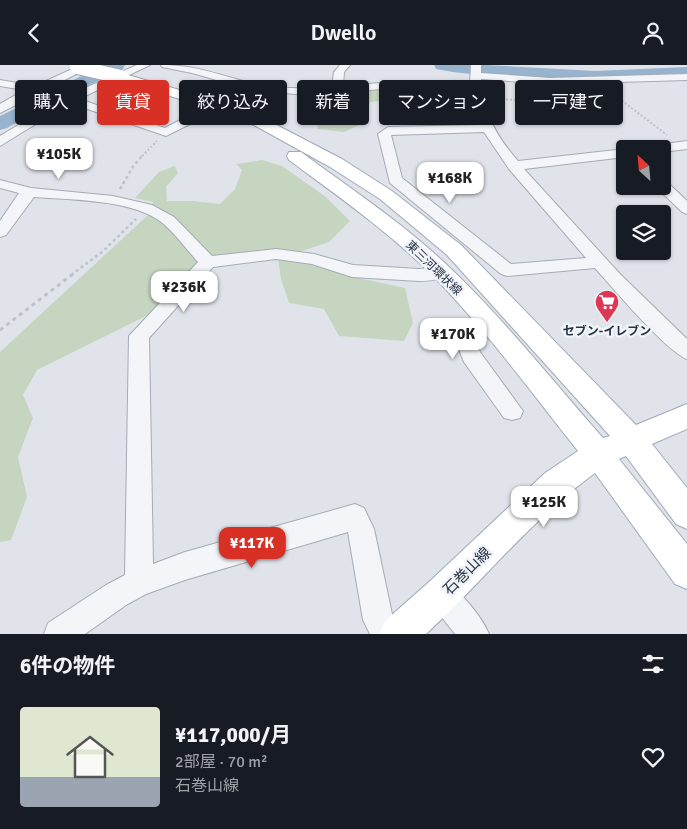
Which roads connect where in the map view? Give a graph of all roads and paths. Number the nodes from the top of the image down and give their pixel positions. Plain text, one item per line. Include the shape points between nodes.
1 (145, 65) edge
2 (166, 65) edge
3 (345, 65) edge
4 (77, 66) edge
5 (514, 67) dead end
6 (687, 67) edge
7 (476, 77) edge
8 (687, 77) edge
9 (52, 80) edge
10 (227, 80) edge
11 (338, 80) edge
12 (0, 83) edge
13 (15, 86) edge
14 (369, 88) edge
15 (87, 91) edge
16 (179, 94) tunnel mouth
17 (15, 101) edge
18 (87, 105) edge
19 (0, 109) edge
20 (27, 125) edge
21 (179, 125) tunnel mouth
22 (251, 125) edge
23 (265, 125) edge
24 (487, 128) junction
25 (166, 132) junction
26 (0, 142) edge
27 (684, 145) edge
28 (671, 147) edge
29 (616, 154) edge
30 (514, 165) junction
31 (0, 184) edge
32 (31, 192) junction
33 (671, 194) edge
34 (113, 200) junction
35 (147, 208) junction
36 (687, 209) edge
37 (0, 232) edge
38 (208, 262) junction
39 (599, 262) junction
40 (440, 271) junction
41 (488, 322) junction
42 (0, 331) edge
43 (687, 351) edge
44 (512, 411) dead end
45 (687, 416) edge
46 (631, 439) junction
47 (598, 454) junction
48 (687, 513) edge
49 (687, 573) edge
50 (139, 583) junction
51 (442, 595) junction
52 (73, 630) edge
53 (387, 634) edge
54 (398, 634) edge
55 (474, 634) edge

1 - 15 street
2 - 10 street
3 - 11 street
4 - 9 street
4 - 16 main road, 東三河環状線, bridge
5 - 6 street via 632,71
7 - 8 street via 598,81
7 - 14 street
7 - 24 street
7 - 27 path via 523,101 621,100
12 - 13 street
17 - 19 street
18 - 25 street
20 - 26 street
21 - 25 street
22 - 40 main road, 東三河環状線 via 385,222
23 - 46 main road, 東三河環状線 via 336,163 386,195 454,250
24 - 30 street
24 - 39 street via 388,131 384,134 395,180 507,270
25 - 34 path via 134,165
27 - 28 street
29 - 30 street
30 - 39 street
31 - 32 street
32 - 34 street
32 - 37 street
33 - 36 street
34 - 35 street
35 - 38 street via 169,220
35 - 42 path via 102,252
38 - 40 street via 276,254 314,259 352,271 419,275
38 - 50 street via 139,336
39 - 43 street
40 - 41 main road, 東三河環状線
41 - 44 street via 462,335 471,356
41 - 47 main road, 東三河環状線
45 - 46 main road, 石巻山線
46 - 47 main road, 石巻山線
46 - 48 main road, 東三河環状線
47 - 49 main road, 東三河環状線
47 - 51 main road, 石巻山線 via 556,483
50 - 52 street via 116,595
50 - 53 street via 185,566 355,517 361,529 378,620
51 - 54 main road, 石巻山線
51 - 55 street

